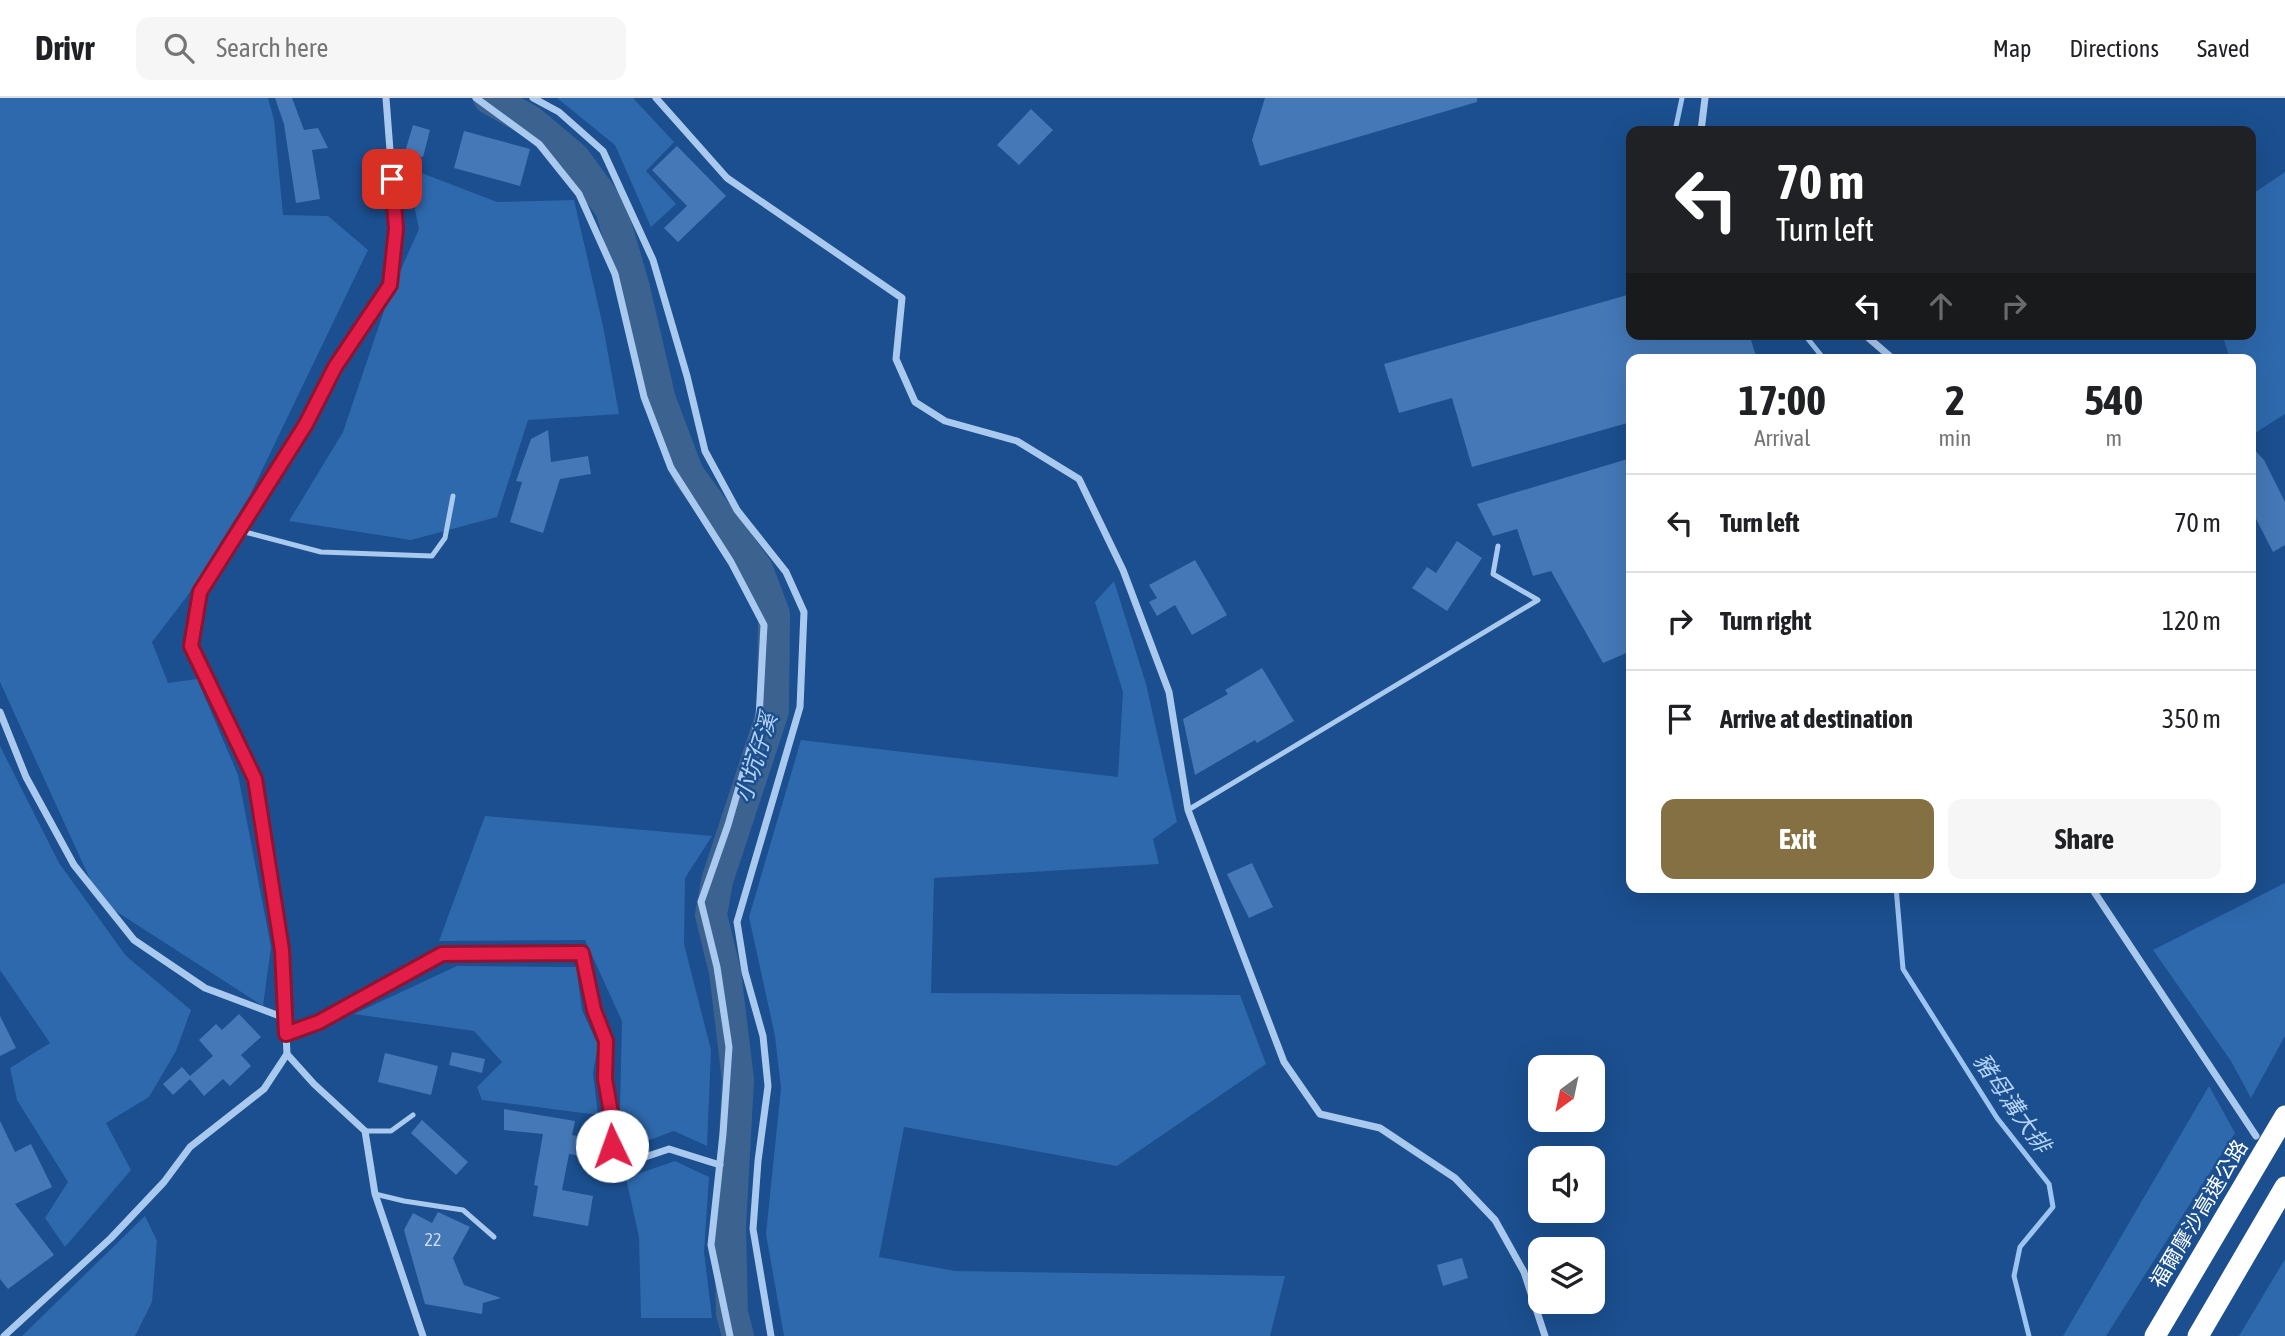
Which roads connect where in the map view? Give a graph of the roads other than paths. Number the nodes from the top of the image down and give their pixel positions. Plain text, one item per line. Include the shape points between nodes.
1 (386, 98) edge
2 (476, 98) edge
3 (533, 98) edge
4 (656, 98) edge
5 (1704, 98) edge
6 (1701, 126) edge
7 (1871, 340) edge
8 (1887, 354) edge
9 (453, 496) dead end
10 (241, 531) junction
11 (1498, 547) dead end
12 (0, 712) edge
13 (1188, 810) junction
14 (2095, 893) edge
15 (285, 1018) junction
16 (286, 1034) junction
17 (287, 1054) junction
18 (413, 1115) dead end
19 (2285, 1116) edge
20 (365, 1130) junction
21 (2256, 1136) dead end
22 (719, 1165) junction
23 (2285, 1187) edge
24 (375, 1194) junction
25 (494, 1237) dead end
26 (4, 1336) edge
27 (423, 1336) edge
28 (730, 1336) edge
29 (771, 1336) edge
30 (1545, 1336) edge
31 (2155, 1336) edge
32 (2197, 1336) edge

1 - 10 street via 396,229 390,285 335,367
2 - 22 street via 538,144 579,194 615,274 645,397 671,468 731,562 764,625 759,718 701,902 729,1047
3 - 29 street via 559,112 603,150 653,260 705,451 737,510 786,572 804,612 800,707 737,922 763,1036 768,1086 753,1228
4 - 13 street via 727,178 902,298 896,359 915,402 945,421 1017,442 1079,480 1123,570 1169,692
5 - 6 street
7 - 8 street
9 - 10 lane via 445,538 432,556 321,552
10 - 15 street via 200,592 191,646 255,779 282,950
11 - 13 lane via 1493,574 1538,600
12 - 15 street via 26,777 74,865 134,940 205,988
13 - 30 street via 1284,1062 1320,1114 1380,1128 1455,1178 1495,1220 1524,1272
14 - 21 street
15 - 16 street
16 - 17 street
16 - 22 street via 319,1022 442,954 582,953 606,1041 605,1079 614,1130 611,1162 624,1164 669,1149
17 - 20 street
17 - 26 street via 264,1089 190,1147 111,1238
18 - 20 lane via 391,1131
19 - 31 highway, 福爾摩沙高速公路
20 - 24 street
22 - 28 street via 711,1245
23 - 32 highway
24 - 25 lane via 463,1210
24 - 27 street

